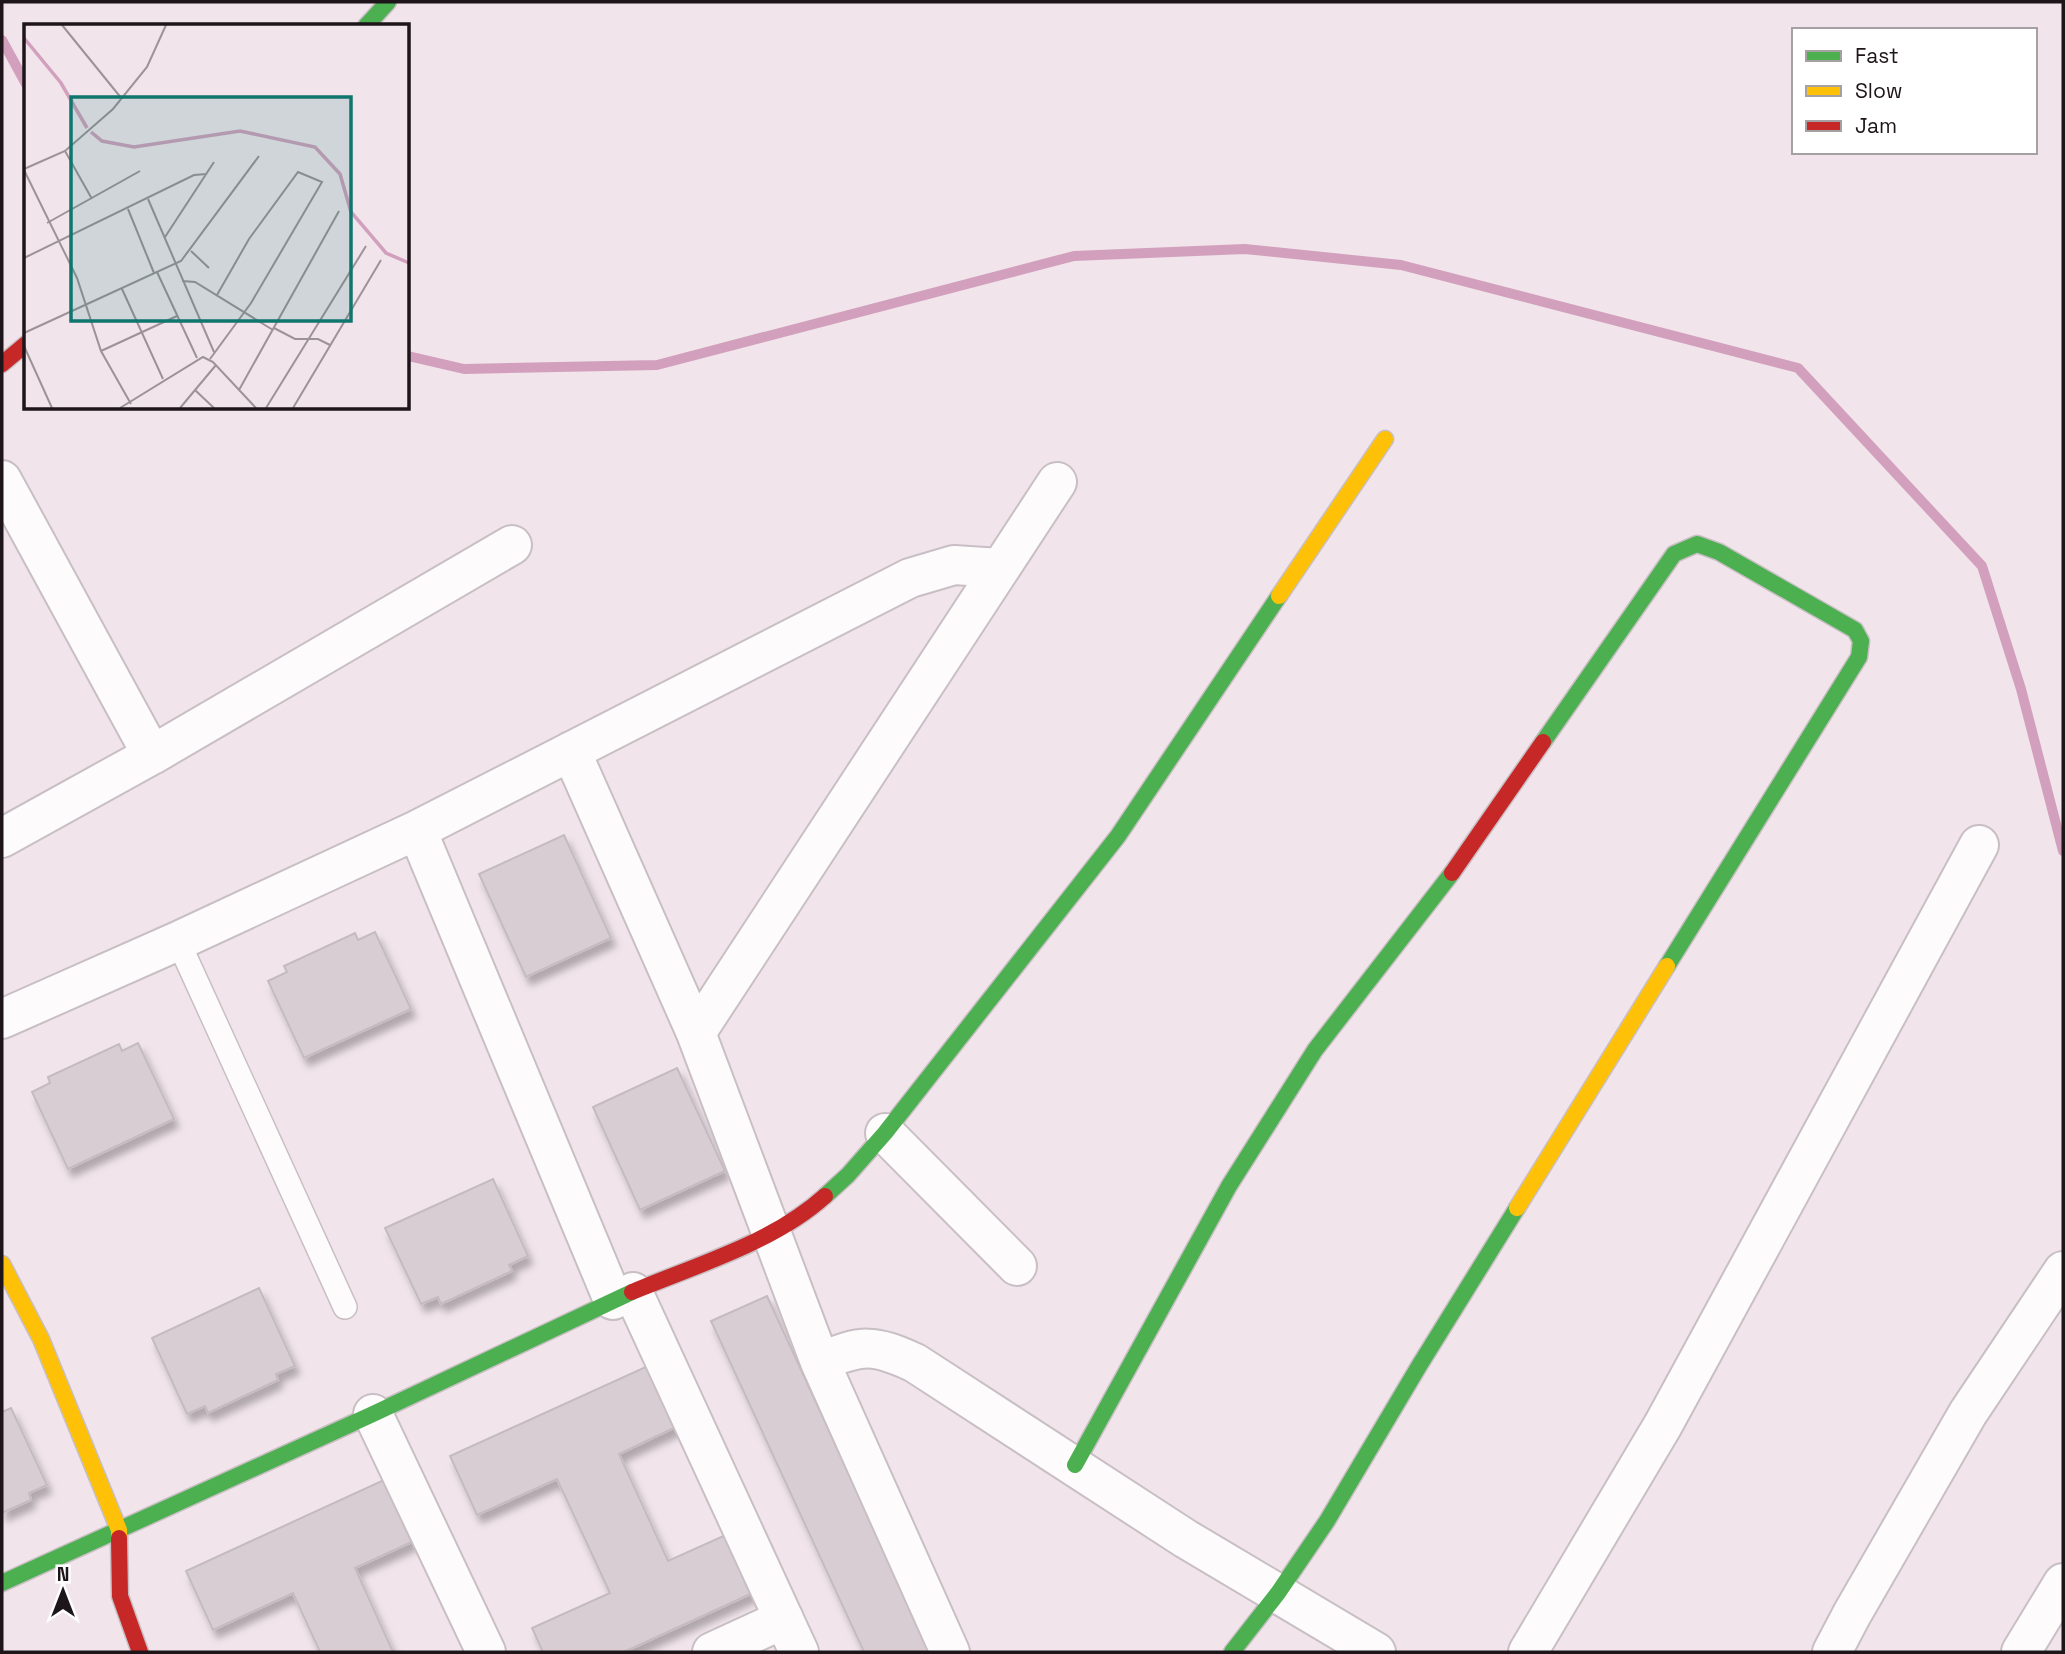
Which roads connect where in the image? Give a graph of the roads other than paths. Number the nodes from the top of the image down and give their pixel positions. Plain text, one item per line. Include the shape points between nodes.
1 (24, 346) edge
2 (2, 364) edge
3 (1385, 439) dead end
4 (2, 480) edge
5 (1056, 482) dead end
6 (512, 545) dead end
7 (1000, 568) junction
8 (571, 751) junction
9 (152, 755) junction
10 (417, 830) junction
11 (2, 838) edge
12 (1979, 845) dead end
13 (178, 941) junction
14 (2, 1019) edge
15 (696, 1033) junction
16 (885, 1133) junction
17 (772, 1234) junction
18 (2, 1264) edge
19 (1017, 1266) dead end
20 (2063, 1271) edge
21 (623, 1296) junction
22 (345, 1307) dead end
23 (820, 1362) junction
24 (373, 1414) junction
25 (1075, 1465) junction
26 (119, 1530) junction
27 (2, 1583) edge
28 (2063, 1583) edge
29 (1278, 1593) junction
30 (791, 1635) edge
31 (140, 1652) edge
32 (486, 1652) edge
33 (712, 1652) edge
34 (950, 1652) edge
35 (1232, 1652) edge
36 (1376, 1652) edge
37 (1528, 1652) edge
38 (1832, 1652) edge
39 (2021, 1652) edge

1 - 2 street
3 - 16 street via 1118,836
4 - 9 street
5 - 7 street
6 - 9 street
7 - 8 street via 954,565 910,578
7 - 15 street
8 - 10 street
8 - 15 street
9 - 11 street
10 - 13 street
10 - 21 street
12 - 37 street via 1670,1412
13 - 14 street
13 - 22 lane
15 - 17 street
16 - 17 street via 812,1208
16 - 19 street
17 - 21 street
17 - 23 street
18 - 26 street via 41,1339
20 - 38 street via 1968,1413
21 - 24 street
21 - 30 street
23 - 25 street via 863,1347 888,1351 915,1363
23 - 34 street
24 - 26 street
24 - 32 street
25 - 29 street
25 - 29 street via 1229,1186 1315,1050 1446,881 1674,554 1697,544 1719,552 1855,630 1861,641 1858,657 1327,1521
26 - 27 street
26 - 31 street via 120,1596
28 - 39 street
29 - 35 street
29 - 36 street
30 - 33 street

